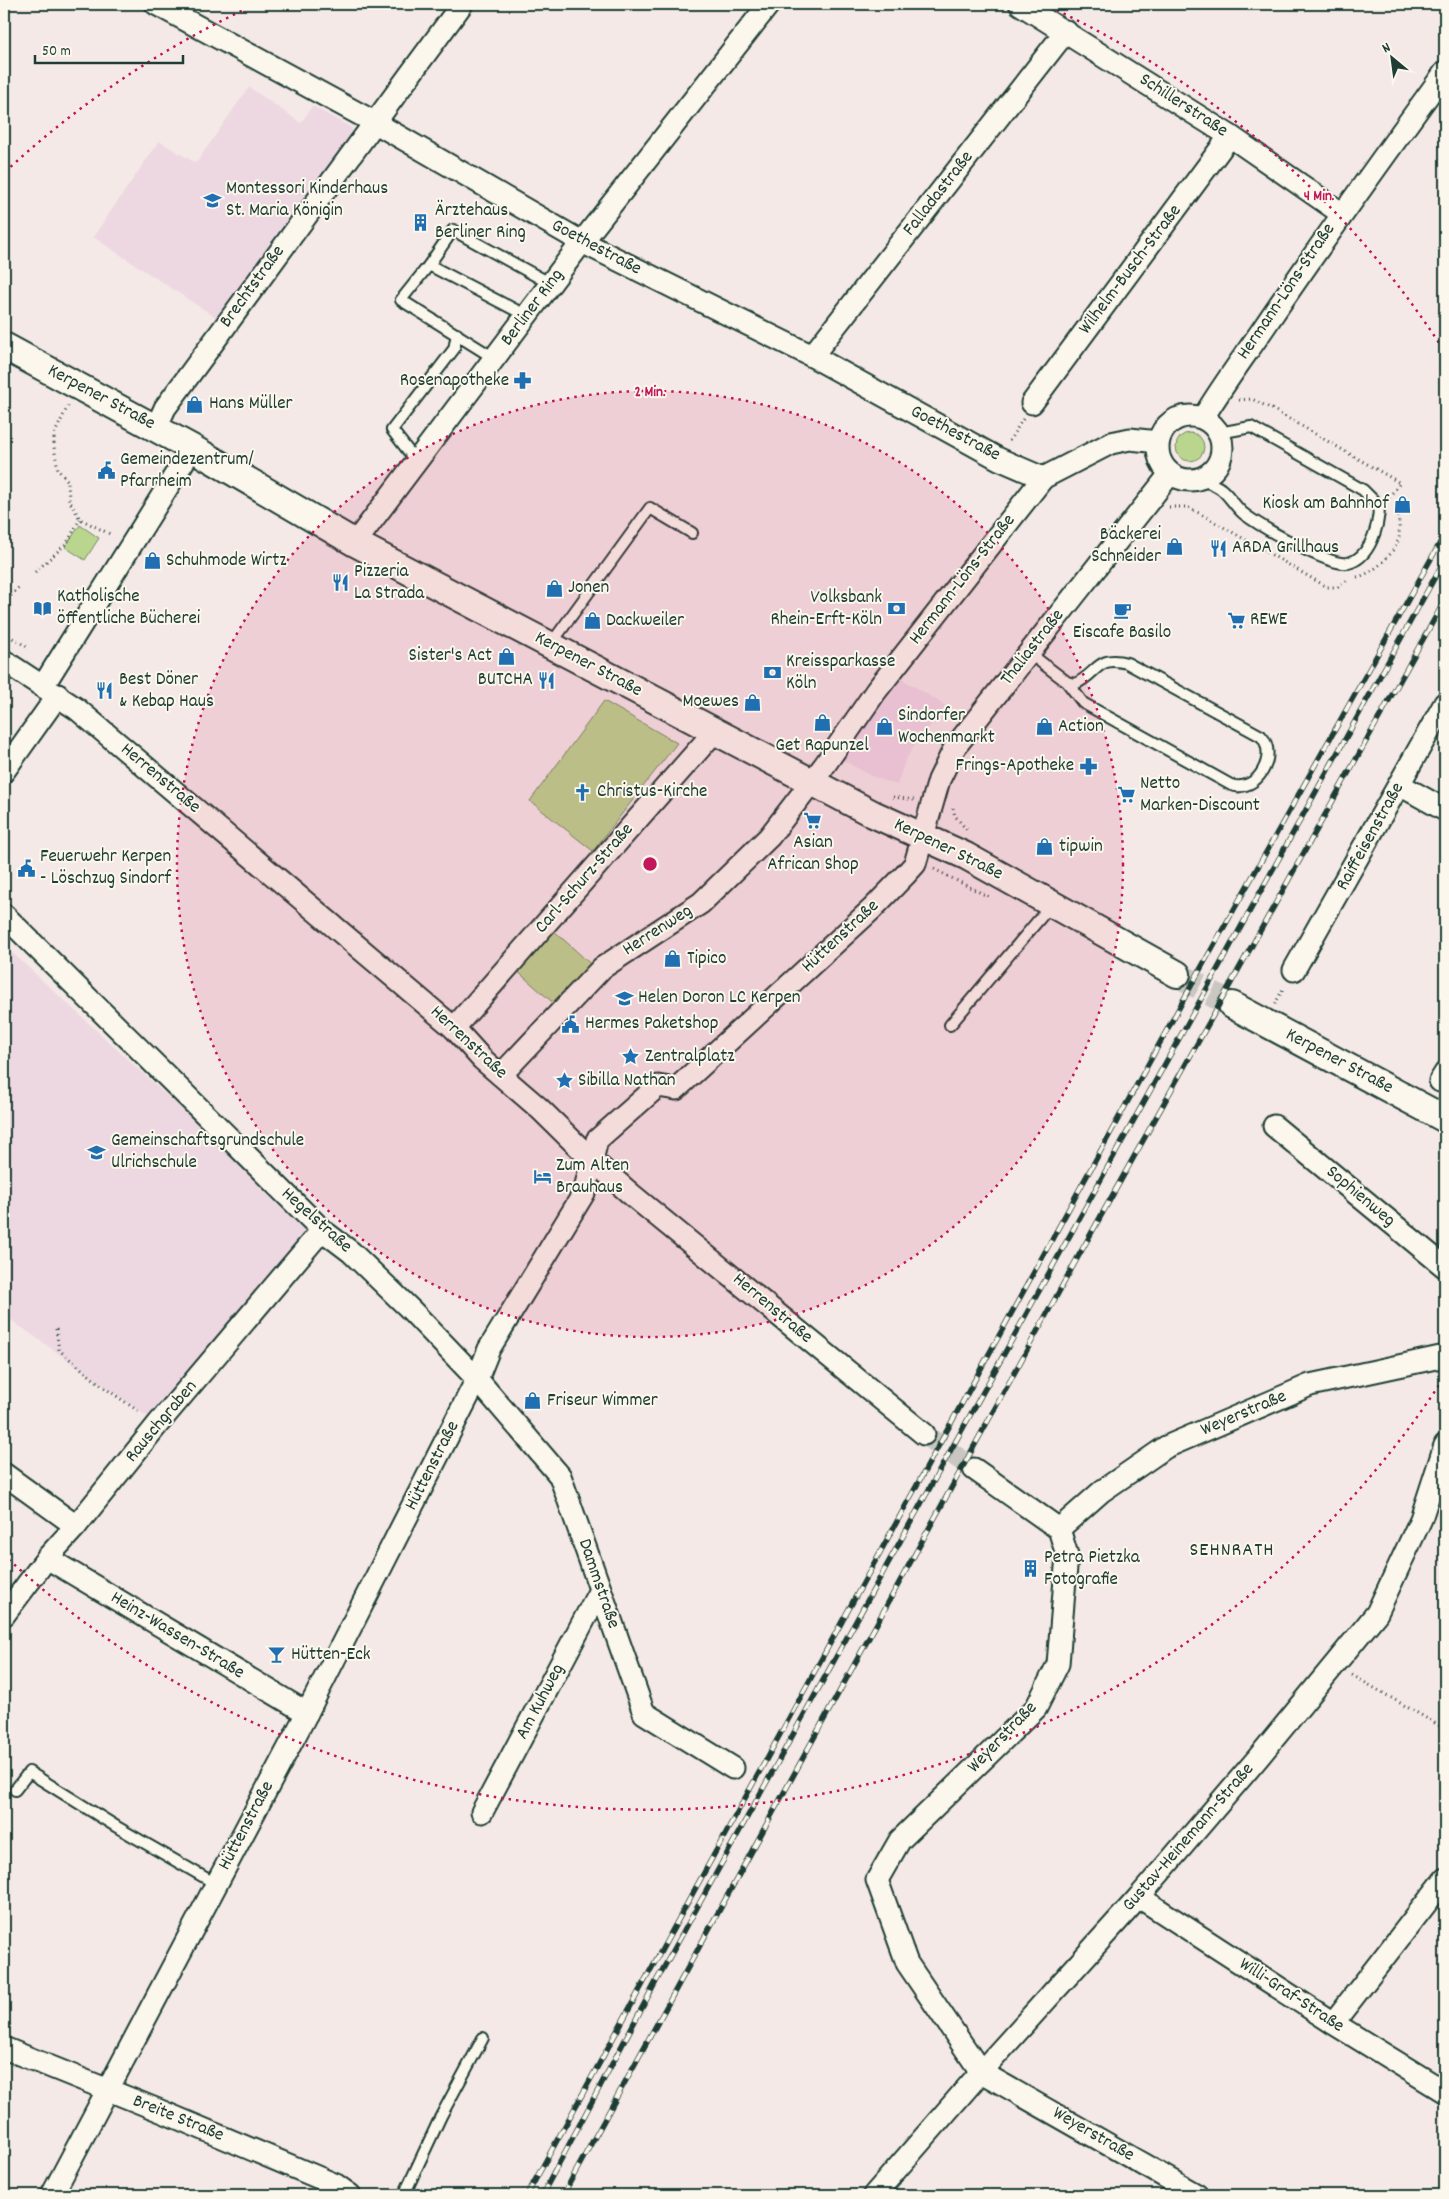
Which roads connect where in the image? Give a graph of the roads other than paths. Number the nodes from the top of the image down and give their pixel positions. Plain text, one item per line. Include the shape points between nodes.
1 (156, 4) edge
2 (462, 4) edge
3 (769, 4) edge
4 (1023, 4) edge
5 (1066, 31) junction
6 (1445, 72) edge
7 (374, 122) junction
8 (1230, 136) junction
9 (1341, 213) junction
10 (582, 242) junction
11 (429, 265) junction
12 (551, 284) junction
13 (527, 316) junction
14 (457, 334) junction
15 (4, 346) edge
16 (812, 356) junction
17 (494, 358) junction
18 (1032, 403) road end
19 (1203, 418) junction
20 (156, 428) junction
21 (1219, 433) junction
22 (1158, 442) junction
23 (192, 448) junction
24 (416, 461) junction
25 (1170, 474) junction
26 (1043, 478) junction
27 (1200, 479) junction
28 (692, 533) dead end
29 (355, 543) junction
30 (550, 645) junction
31 (1029, 653) junction
32 (4, 661) edge
33 (1067, 682) junction
34 (50, 690) junction
35 (1445, 703) edge
36 (715, 731) junction
37 (4, 771) edge
38 (811, 781) junction
39 (1400, 785) junction
40 (1445, 810) edge
41 (923, 837) junction
42 (1052, 904) junction
43 (4, 915) edge
44 (1294, 970) dead end
45 (1177, 974) tunnel mouth
46 (1232, 1005) tunnel mouth
47 (950, 1025) dead end
48 (454, 1028) junction
49 (501, 1075) junction
50 (1445, 1119) edge
51 (1274, 1126) dead end
52 (593, 1161) junction
53 (322, 1230) junction
54 (1445, 1267) edge
55 (1445, 1356) edge
56 (477, 1380) junction
57 (924, 1434) tunnel mouth
58 (1445, 1445) edge
59 (974, 1470) tunnel mouth
60 (4, 1474) edge
61 (76, 1526) junction
62 (1059, 1529) junction
63 (47, 1558) junction
64 (600, 1590) junction
65 (4, 1615) edge
66 (307, 1713) junction
67 (733, 1768) dead end
68 (15, 1790) dead end
69 (482, 1812) dead end
70 (1445, 1879) edge
71 (216, 1884) junction
72 (1139, 1897) junction
73 (1333, 2023) junction
74 (483, 2038) dead end
75 (4, 2048) edge
76 (981, 2072) junction
77 (108, 2090) junction
78 (1445, 2092) edge
79 (1182, 2192) edge
80 (52, 2195) edge
81 (350, 2195) edge
82 (404, 2195) edge
83 (874, 2195) edge

1 - 7 street, Goethestraße
2 - 7 street, Brechtstraße
3 - 10 street, Berliner Ring
4 - 5 street, Schillerstraße
5 - 8 street, Schillerstraße
5 - 16 street, Falladastraße
6 - 9 street, Hermann-Löns-Straße
7 - 10 street, Goethestraße
7 - 20 street, Brechtstraße via 166,408
8 - 9 street, Schillerstraße
8 - 18 street, Wilhelm-Busch-Straße
9 - 19 street, Hermann-Löns-Straße
10 - 12 street, Berliner Ring
10 - 16 street, Goethestraße
11 - 12 lane via 452,230
11 - 13 lane
11 - 14 lane via 401,300
12 - 13 street, Berliner Ring
13 - 17 street, Berliner Ring
14 - 17 lane
14 - 24 lane via 454,349 392,430
15 - 20 street, Kerpener Straße
16 - 26 street, Goethestraße via 999,459
17 - 24 street, Berliner Ring
19 - 21 street
19 - 22 street via 1185,416 1176,419 1162,432
20 - 23 street, Kerpener Straße
21 - 27 street via 1222,456 1213,470
21 - 27 lane via 1250,427 1363,490 1379,506 1376,530 1363,555 1347,563 1330,561 1244,514 1220,488
22 - 25 street via 1162,465
22 - 26 street, Hermann-Löns-Straße via 1130,439 1111,443
23 - 29 street, Kerpener Straße
23 - 34 street
24 - 29 street, Berliner Ring
25 - 27 street via 1184,480
25 - 31 street, Thaliastraße
26 - 38 street, Hermann-Löns-Straße via 876,691
28 - 30 lane via 650,508
29 - 30 street, Kerpener Straße
30 - 36 street, Kerpener Straße
31 - 33 lane
31 - 41 street, Thaliastraße via 955,747 939,780
32 - 34 street, Herrenstraße
33 - 33 lane via 1074,684 1085,679 1108,660 1127,663 1261,736 1269,748 1264,766 1248,786 1239,788 1231,785 1083,703
34 - 37 street
34 - 48 street, Herrenstraße via 77,709
35 - 39 street, Raiffeisenstraße
36 - 38 street, Kerpener Straße
36 - 48 street, Carl-Schurz-Straße
38 - 41 street, Kerpener Straße
38 - 49 street, Herrenweg via 769,836 701,903 602,968
39 - 40 street
39 - 44 street, Raiffeisenstraße
41 - 42 street, Kerpener Straße via 973,860
41 - 52 street, Hüttenstraße via 915,864 872,909 676,1089 658,1086 597,1140
42 - 45 street, Kerpener Straße
42 - 47 lane
43 - 53 street, Hegelstraße
46 - 50 street, Kerpener Straße
48 - 49 street, Herrenstraße
49 - 52 street, Herrenstraße
51 - 54 street, Sophienweg
52 - 56 street, Hüttenstraße via 584,1193 489,1349
52 - 57 street, Herrenstraße
53 - 56 street, Hegelstraße via 351,1252 398,1297
53 - 61 street, Rauschgraben
55 - 62 street, Weyerstraße via 1310,1385 1166,1448 1102,1491
56 - 64 street, Dammstraße via 560,1476
56 - 66 street, Hüttenstraße
58 - 72 street, Gustav-Heinemann-Straße via 1421,1519 1377,1613
59 - 62 street
60 - 61 street
61 - 63 street, Rauschgraben
62 - 76 street, Weyerstraße via 1067,1555 1058,1664 1036,1708 900,1840 877,1880 907,1963
63 - 65 street, Rauschgraben
63 - 66 street, Heinz-Wassen-Straße
64 - 67 street, Dammstraße via 644,1713
64 - 69 street, Am Kuhweg
66 - 71 street, Hüttenstraße
68 - 71 lane via 29,1772 117,1828
70 - 73 street
71 - 77 street, Hüttenstraße
72 - 73 street, Willi-Graf-Straße
72 - 76 street, Gustav-Heinemann-Straße
73 - 78 street, Willi-Graf-Straße
74 - 82 lane
75 - 77 street, Breite Straße
76 - 79 street, Weyerstraße
76 - 83 street, Gustav-Heinemann-Straße
77 - 80 street, Hüttenstraße
77 - 81 street, Breite Straße via 336,2185

